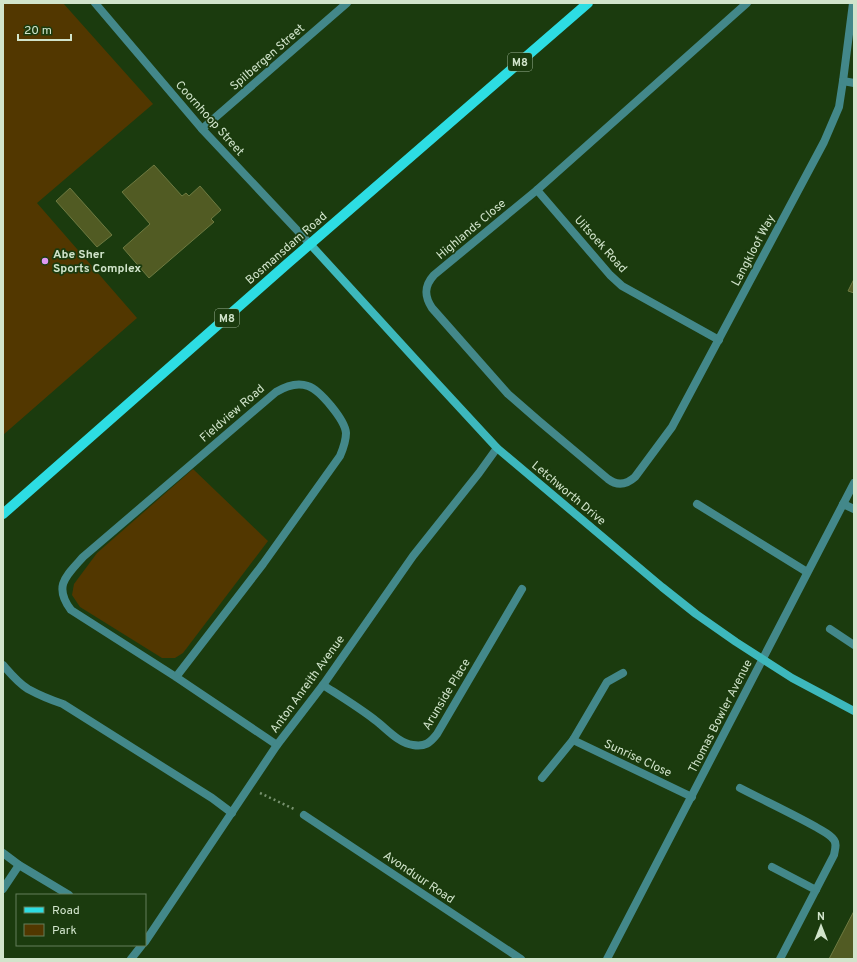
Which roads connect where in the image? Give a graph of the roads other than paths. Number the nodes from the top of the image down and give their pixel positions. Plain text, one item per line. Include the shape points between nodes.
1 (96, 3) edge
2 (347, 3) edge
3 (588, 3) edge
4 (747, 3) edge
5 (854, 3) edge
6 (844, 81) junction
7 (854, 82) edge
8 (202, 129) junction
9 (537, 190) junction
10 (310, 244) junction
11 (719, 340) junction
12 (497, 448) junction
13 (854, 483) edge
14 (622, 484) joint
15 (697, 504) dead end
16 (843, 504) junction
17 (854, 510) edge
18 (3, 514) edge
19 (808, 572) junction
20 (522, 589) dead end
21 (830, 629) dead end
22 (854, 645) edge
23 (762, 659) junction
24 (3, 665) edge
25 (623, 673) dead end
26 (176, 677) junction
27 (323, 684) junction
28 (854, 711) edge
29 (573, 740) junction
30 (277, 746) junction
31 (542, 778) dead end
32 (740, 788) dead end
33 (692, 797) junction
34 (232, 813) junction
35 (304, 815) road end
36 (3, 853) edge
37 (19, 865) junction
38 (772, 867) dead end
39 (3, 889) edge
40 (816, 890) junction
41 (67, 894) edge
42 (146, 941) edge
43 (141, 946) edge
44 (131, 959) edge
45 (521, 959) edge
46 (607, 959) edge
47 (780, 959) edge

1 - 8 street, Coornhoop Street
2 - 8 street, Spilbergen Street
3 - 10 main road, Bosmansdam Road / M8
4 - 9 street, Highlands Close
5 - 6 street, Langkloof Way
6 - 7 street
6 - 11 street, Langkloof Way via 839,107 824,142
8 - 10 street, Coornhoop Street
9 - 11 street, Uitsoek Road via 622,286
9 - 14 street, Highlands Close via 434,275 428,285 426,297 432,308 508,394 608,479
10 - 12 street, Letchworth Drive
10 - 18 main road, Bosmansdam Road / M8
11 - 14 street, Langkloof Way via 672,427 635,478
12 - 23 street, Letchworth Drive via 696,614
12 - 27 street, Anton Anreith Avenue via 413,556
13 - 16 street, Thomas Bowler Avenue
15 - 19 street
16 - 17 street
16 - 19 street, Thomas Bowler Avenue
19 - 23 street, Thomas Bowler Avenue
20 - 27 street, Arunside Place via 437,734 432,741 423,746 402,742
21 - 22 street
23 - 28 street, Letchworth Drive
23 - 33 street, Thomas Bowler Avenue
24 - 34 street via 27,688 63,704
25 - 29 street via 607,682
26 - 26 street, Fieldview Road via 71,610 63,595 64,580 83,557 276,392 291,385 308,386 336,411 345,427 344,449 262,564
26 - 30 street, Fieldview Road
27 - 30 street, Anton Anreith Avenue
29 - 31 street
29 - 33 street, Sunrise Close
30 - 34 street, Anton Anreith Avenue
32 - 40 street via 830,835 836,843 834,855
33 - 46 street, Thomas Bowler Avenue
34 - 42 street, Anton Anreith Avenue
35 - 45 street, Avonduur Road
36 - 37 street
37 - 39 street
37 - 41 street
38 - 40 street
40 - 47 street
43 - 44 street

